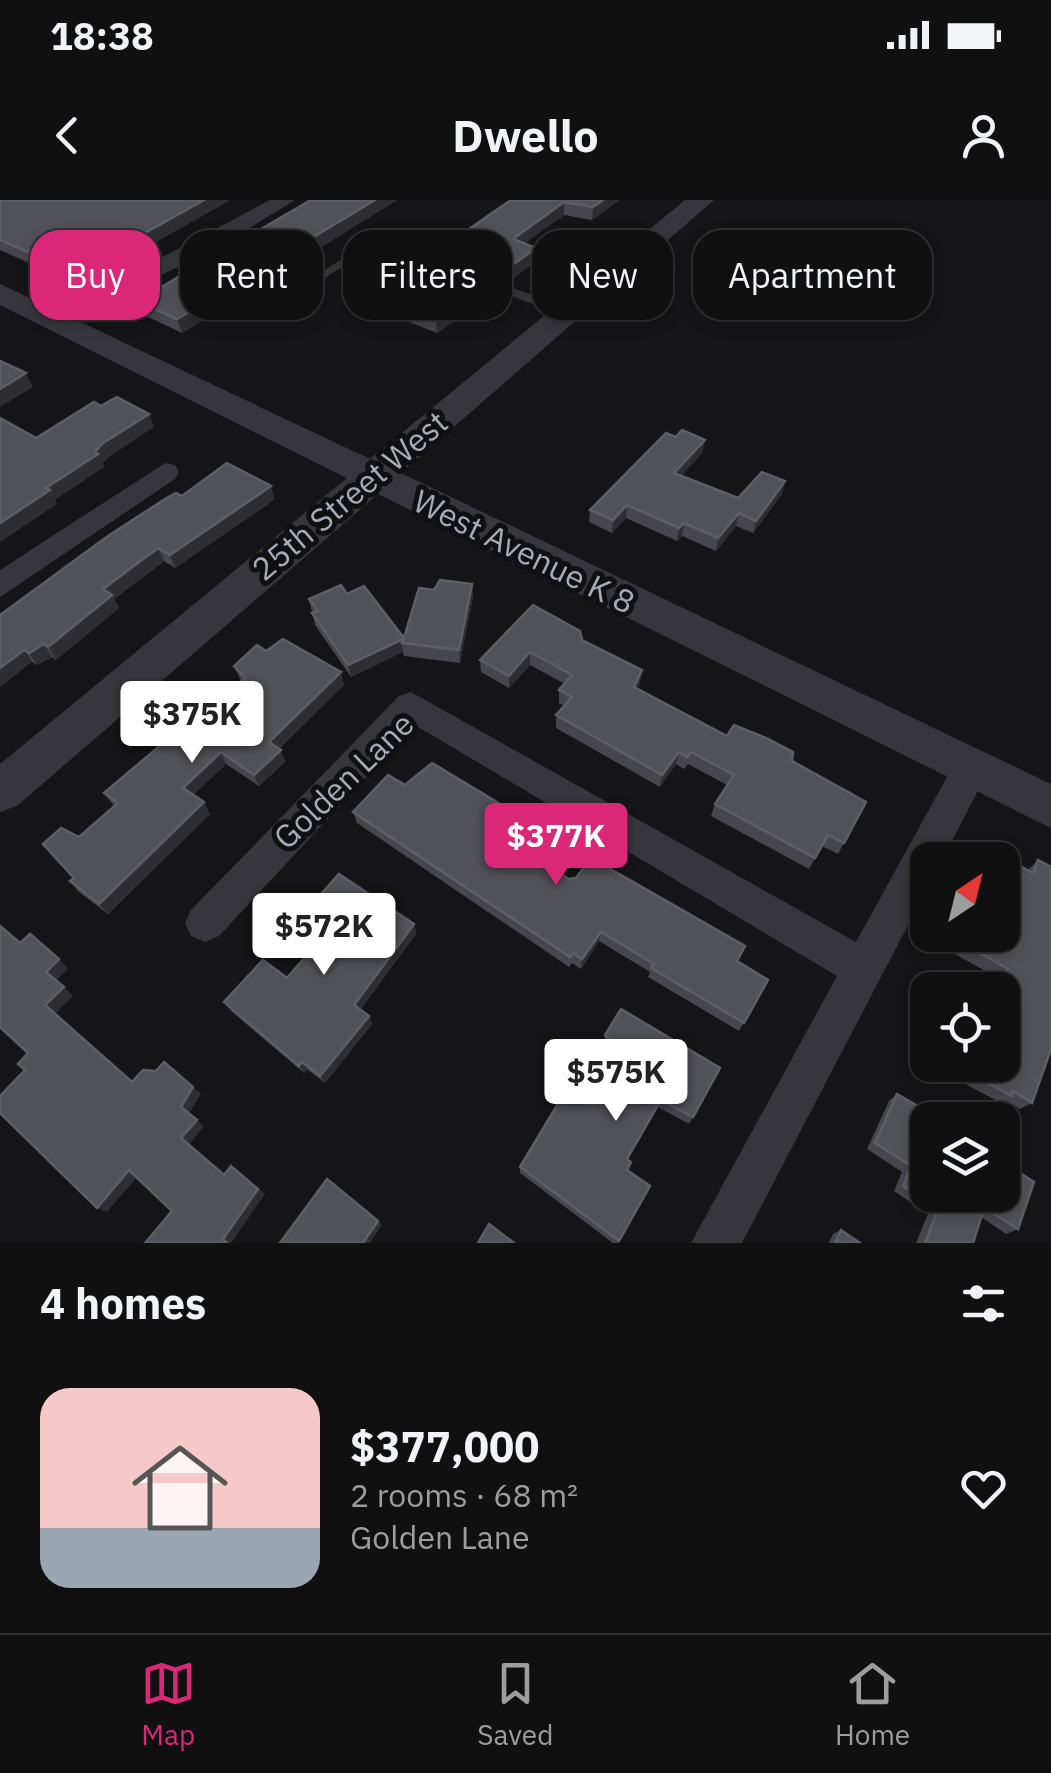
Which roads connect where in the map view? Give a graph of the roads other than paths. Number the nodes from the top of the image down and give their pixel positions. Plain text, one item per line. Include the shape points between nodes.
1 (285, 200) edge
2 (700, 200) edge
3 (664, 230) edge
4 (160, 267) edge
5 (323, 275) edge
6 (0, 294) edge
7 (532, 299) edge
8 (558, 320) edge
9 (164, 472) dead end
10 (371, 478) junction
11 (0, 586) edge
12 (971, 768) junction
13 (0, 792) edge
14 (1051, 807) edge
15 (204, 923) dead end
16 (862, 968) junction
17 (716, 1243) edge

1 - 4 street
2 - 3 street, 25th Street West
5 - 7 lane via 374,242
6 - 10 street, West Avenue K 8
8 - 10 street, 25th Street West
9 - 11 street
10 - 12 street, West Avenue K 8
10 - 13 street, 25th Street West
12 - 14 street, West Avenue K 8
12 - 16 street
15 - 16 street, Golden Lane via 411,706
16 - 17 street

